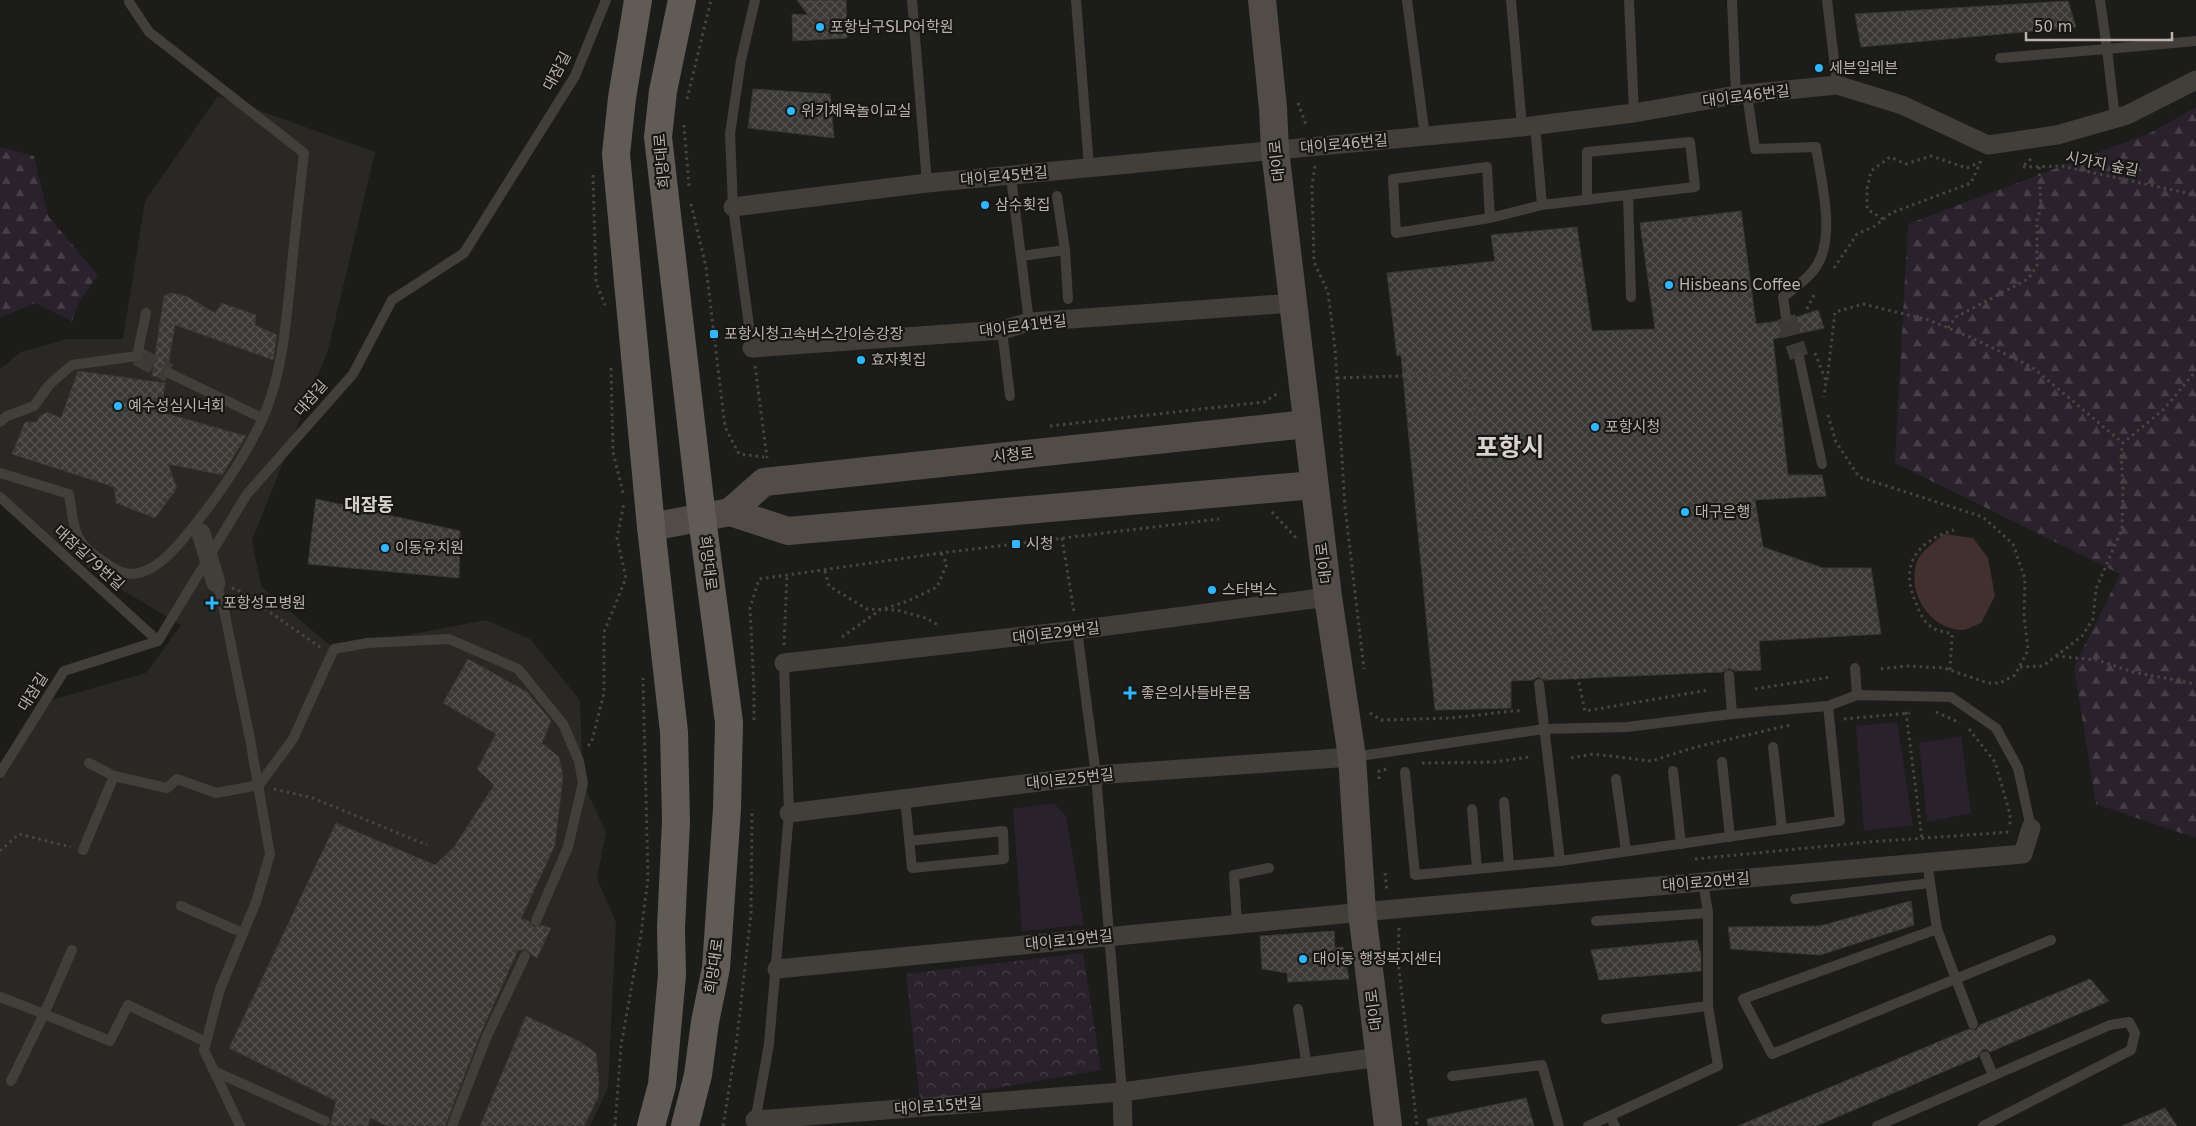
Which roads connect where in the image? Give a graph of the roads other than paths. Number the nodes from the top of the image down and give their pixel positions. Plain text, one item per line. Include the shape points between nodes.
1 (606, 0) edge
2 (638, 0) edge
3 (682, 0) edge
4 (755, 0) edge
5 (912, 0) edge
6 (1076, 0) edge
7 (1262, 0) edge
8 (1407, 0) edge
9 (1511, 0) edge
10 (1629, 0) edge
11 (1732, 0) edge
12 (1827, 0) edge
13 (2100, 0) edge
14 (129, 2) dead end
15 (2196, 41) edge
16 (2107, 49) junction
17 (2000, 58) dead end
18 (2196, 80) edge
19 (1837, 85) junction
20 (1742, 95) junction
21 (1634, 113) junction
22 (2115, 118) junction
23 (1528, 126) junction
24 (1425, 137) junction
25 (1275, 150) junction
26 (1089, 167) junction
27 (1011, 177) junction
28 (926, 183) junction
29 (1628, 195) junction
30 (1057, 196) dead end
31 (1586, 200) junction
32 (1542, 205) junction
33 (733, 207) junction
34 (1490, 218) junction
35 (1064, 250) junction
36 (1020, 256) junction
37 (1631, 297) dead end
38 (1068, 299) dead end
39 (1294, 303) junction
40 (146, 313) dead end
41 (1786, 317) tunnel mouth
42 (1029, 322) junction
43 (1002, 330) junction
44 (752, 348) joint
45 (1799, 357) tunnel mouth
46 (169, 373) tunnel mouth
47 (1010, 396) dead end
48 (262, 418) junction
49 (0, 422) edge
50 (1306, 424) junction
51 (1822, 464) dead end
52 (0, 473) edge
53 (1314, 485) junction
54 (0, 497) edge
55 (730, 512) junction
56 (702, 518) junction
57 (639, 523) junction
58 (199, 528) junction
59 (216, 582) joint
60 (1328, 597) junction
61 (1077, 630) junction
62 (158, 641) junction
63 (784, 663) joint
64 (1855, 668) dead end
65 (1730, 675) dead end
66 (1539, 684) dead end
67 (1857, 694) junction
68 (1828, 706) junction
69 (1732, 714) junction
70 (1544, 729) junction
71 (1773, 747) dead end
72 (1352, 757) junction
73 (1722, 762) dead end
74 (89, 763) dead end
75 (1673, 771) dead end
76 (1405, 772) dead end
77 (0, 773) edge
78 (1096, 775) junction
79 (114, 776) junction
80 (1616, 779) dead end
81 (259, 785) junction
82 (905, 799) junction
83 (1504, 802) dead end
84 (1472, 809) dead end
85 (789, 814) junction
86 (2031, 828) joint
87 (1782, 829) junction
88 (1730, 837) junction
89 (909, 841) junction
90 (1681, 844) junction
91 (83, 850) road end
92 (1626, 851) junction
93 (1560, 861) junction
94 (1927, 862) junction
95 (1509, 866) junction
96 (1268, 868) dead end
97 (1478, 869) junction
98 (1703, 882) junction
99 (1930, 883) junction
100 (1795, 900) dead end
101 (181, 906) dead end
102 (1362, 912) junction
103 (1708, 913) junction
104 (1596, 920) dead end
105 (536, 921) dead end
106 (1238, 924) junction
107 (1937, 929) junction
108 (243, 933) junction
109 (1110, 936) junction
110 (2051, 940) dead end
111 (72, 950) dead end
112 (525, 956) dead end
113 (777, 969) junction
114 (1956, 978) junction
115 (0, 997) edge
116 (1708, 1006) junction
117 (1298, 1009) dead end
118 (44, 1014) junction
119 (1606, 1019) dead end
120 (1973, 1024) dead end
121 (206, 1042) junction
122 (1986, 1056) dead end
123 (1380, 1057) junction
124 (1307, 1067) junction
125 (216, 1072) junction
126 (1993, 1075) junction
127 (1452, 1076) dead end
128 (11, 1080) dead end
129 (1122, 1092) junction
130 (1610, 1116) junction
131 (325, 1121) dead end
132 (754, 1123) edge
133 (240, 1126) edge
134 (452, 1126) edge
135 (651, 1126) edge
136 (685, 1126) edge
137 (1123, 1126) edge
138 (1388, 1126) edge
139 (1559, 1126) edge
140 (1588, 1126) edge
141 (1615, 1126) edge
142 (1877, 1126) edge
143 (1983, 1126) edge

1 - 62 lane, 대잠길 via 575,76 464,252 392,300 353,374 247,494
2 - 57 main road via 616,154
3 - 56 main road, 희망대로 via 663,91 658,137
4 - 33 lane via 741,60 730,134
5 - 28 lane
6 - 26 lane
7 - 25 street, 대이로
8 - 24 lane
9 - 23 lane
10 - 21 lane
11 - 20 lane
12 - 19 lane
13 - 16 lane
14 - 48 lane via 148,32 304,153 282,349 272,394
15 - 16 lane
16 - 17 lane
16 - 22 lane
18 - 22 street
19 - 20 street, 대이로46번길
19 - 22 street, 대이로46번길 via 1902,105 1988,145 2058,135
20 - 21 street, 대이로46번길
20 - 41 lane via 1755,149 1816,146 1828,231 1814,271 1784,297
21 - 23 street, 대이로46번길
23 - 24 street, 대이로46번길
23 - 32 lane
24 - 25 street, 대이로46번길
25 - 26 street, 대이로45번길
25 - 39 street, 대이로
26 - 27 street, 대이로45번길
27 - 28 street, 대이로45번길
27 - 36 lane
28 - 33 street, 대이로45번길
29 - 31 lane
29 - 31 lane via 1695,187 1690,142 1587,152
29 - 37 lane
30 - 35 lane
31 - 32 lane
32 - 34 lane
33 - 44 lane
34 - 34 lane via 1487,167 1393,179 1396,233
35 - 36 lane
35 - 38 lane
36 - 42 lane
39 - 42 street, 대이로41번길
39 - 50 street, 대이로
40 - 49 lane via 137,356 72,365 49,384 34,406
42 - 43 street, 대이로41번길
43 - 44 street, 대이로41번길
43 - 47 lane
45 - 51 lane
46 - 48 lane
48 - 58 lane
50 - 53 street, 대이로
50 - 55 street, 시청로 via 764,482
52 - 58 lane via 69,494 74,533 87,551 119,572 142,573 165,560
53 - 55 street via 788,531
53 - 60 street, 대이로
54 - 62 lane, 대잠길79번길
55 - 56 street, 시청로
56 - 57 street, 시청로
56 - 136 main road, 희망대로 via 729,722 727,809 716,968 698,1075
57 - 135 main road via 674,732 676,821 672,975 662,1085
58 - 59 street, bridge
59 - 81 lane
60 - 61 street, 대이로29번길
60 - 72 street, 대이로
61 - 63 street, 대이로29번길
61 - 78 lane
62 - 77 lane, 대잠길 via 64,671
63 - 85 lane
64 - 67 lane
65 - 69 lane
66 - 70 lane
67 - 68 lane
67 - 86 lane via 1951,697 1996,728 2018,768
68 - 69 lane
68 - 87 lane via 1840,821
69 - 70 lane via 1627,727
70 - 72 lane
70 - 93 lane
71 - 87 lane
72 - 78 street, 대이로25번길
72 - 102 street, 대이로
73 - 88 lane
74 - 79 lane
75 - 90 lane
76 - 97 lane via 1415,875
78 - 82 street, 대이로25번길
78 - 109 lane
79 - 81 lane via 167,788 177,780 216,793
79 - 91 lane
80 - 92 lane
81 - 105 lane via 293,739 334,649 367,642 449,639 518,669 563,724 579,761 583,783 568,847
81 - 108 lane via 270,854
82 - 85 street, 대이로25번길
82 - 89 lane
83 - 95 lane
84 - 97 lane
85 - 113 lane
86 - 94 street, 대이로20번길 via 2023,854
87 - 88 lane
88 - 90 lane
89 - 89 lane via 912,868 1004,859 1002,831
90 - 92 lane
92 - 93 lane
93 - 95 lane
94 - 98 street, 대이로20번길
94 - 99 lane
95 - 97 lane
96 - 106 lane via 1234,876
98 - 102 street, 대이로20번길
98 - 103 lane
99 - 100 lane
99 - 107 lane
101 - 108 lane
102 - 106 street, 대이로19번길
102 - 123 street, 대이로
103 - 104 lane
103 - 116 lane
106 - 109 street, 대이로19번길
107 - 114 lane
107 - 114 lane via 1743,1000 1772,1054
108 - 121 lane via 220,989
109 - 113 street, 대이로19번길
109 - 129 lane
110 - 114 lane
111 - 118 lane
112 - 134 lane
113 - 132 lane via 769,1044
114 - 120 lane
115 - 118 lane
116 - 119 lane
116 - 130 lane via 1718,1066
117 - 124 lane
118 - 121 lane via 110,1041 128,1005
118 - 128 lane
121 - 125 lane via 204,1050
122 - 126 lane
123 - 124 street, 대이로15번길
123 - 138 street, 대이로
124 - 129 street, 대이로15번길
125 - 131 lane
125 - 133 lane
126 - 142 lane
126 - 143 lane via 2110,1025 2129,1022 2135,1034 2131,1050
127 - 139 lane via 1542,1065
129 - 132 street, 대이로15번길
129 - 137 street
130 - 140 lane
130 - 141 lane

